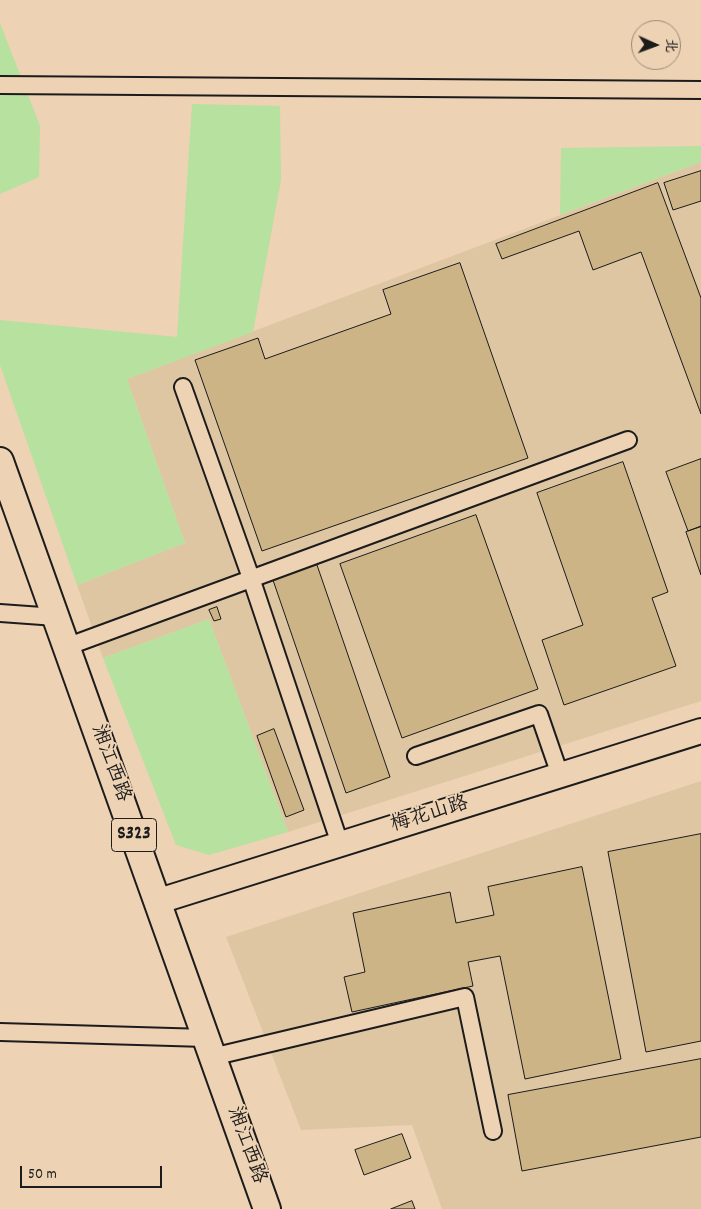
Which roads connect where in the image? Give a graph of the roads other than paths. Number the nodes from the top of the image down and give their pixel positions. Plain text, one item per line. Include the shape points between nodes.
1 (0, 85) edge
2 (701, 90) edge
3 (184, 387) dead end
4 (628, 440) dead end
5 (0, 461) edge
6 (251, 578) junction
7 (0, 613) edge
8 (56, 616) junction
9 (66, 647) junction
10 (701, 731) edge
11 (416, 756) dead end
12 (560, 775) junction
13 (340, 844) junction
14 (159, 901) junction
15 (0, 1032) edge
16 (209, 1047) junction
17 (493, 1131) dead end
18 (268, 1209) edge

1 - 2 street
3 - 6 street
4 - 6 street
5 - 8 main road, 湘江西路 / S323
6 - 9 street
6 - 13 street
7 - 8 street
8 - 9 main road, 湘江西路 / S323
9 - 14 main road, 湘江西路 / S323
10 - 12 street, 梅花山路
11 - 12 street via 539,714
12 - 13 street, 梅花山路
13 - 14 street, 梅花山路
14 - 16 main road, 湘江西路 / S323
15 - 16 street
16 - 17 street via 465,997
16 - 18 main road, 湘江西路 / S323

